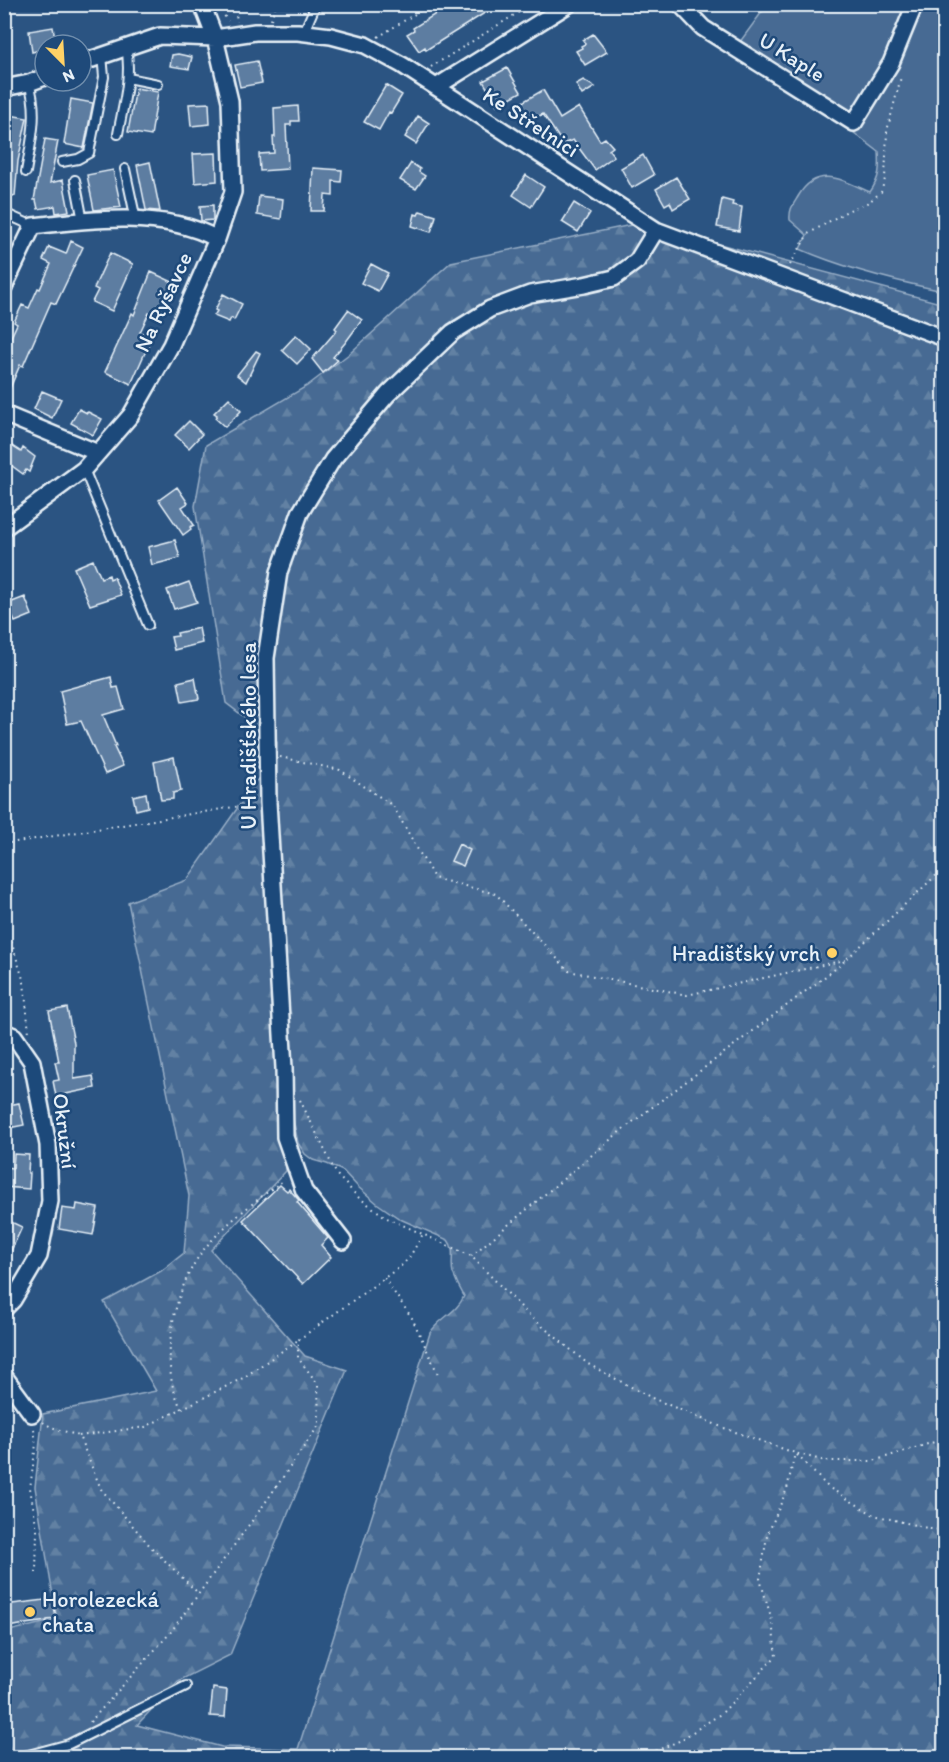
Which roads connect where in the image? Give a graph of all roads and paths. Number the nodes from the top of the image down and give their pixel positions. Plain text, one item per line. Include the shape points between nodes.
1 (202, 4) edge
2 (235, 4) edge
3 (276, 4) edge
4 (316, 4) edge
5 (430, 4) edge
6 (532, 4) edge
7 (569, 4) edge
8 (680, 4) edge
9 (915, 4) edge
10 (526, 6) edge
11 (270, 23) dead end
12 (237, 25) dead end
13 (304, 33) junction
14 (215, 38) junction
15 (374, 40) dead end
16 (126, 47) junction
17 (102, 55) junction
18 (93, 58) edge
19 (428, 69) dead end
20 (902, 73) dead end
21 (128, 78) junction
22 (33, 82) edge
23 (29, 83) junction
24 (158, 84) dead end
25 (436, 87) junction
26 (4, 88) edge
27 (118, 134) dead end
28 (62, 162) dead end
29 (125, 169) dead end
30 (26, 172) dead end
31 (75, 180) dead end
32 (4, 213) edge
33 (136, 220) junction
34 (83, 221) junction
35 (33, 226) junction
36 (656, 230) junction
37 (217, 240) junction
38 (783, 277) junction
39 (4, 287) edge
40 (945, 338) edge
41 (4, 414) edge
42 (98, 453) junction
43 (84, 469) junction
44 (4, 528) edge
45 (148, 625) dead end
46 (267, 754) junction
47 (268, 802) junction
48 (4, 844) edge
49 (945, 868) edge
50 (4, 919) edge
51 (845, 960) junction
52 (4, 1032) edge
53 (30, 1039) dead end
54 (932, 1066) dead end
55 (945, 1074) edge
56 (298, 1098) dead end
57 (297, 1171) junction
58 (423, 1234) junction
59 (344, 1241) dead end
60 (471, 1256) junction
61 (384, 1278) junction
62 (4, 1309) edge
63 (298, 1340) junction
64 (4, 1376) edge
65 (440, 1376) dead end
66 (181, 1409) junction
67 (32, 1414) junction
68 (79, 1436) junction
69 (945, 1439) edge
70 (795, 1453) junction
71 (945, 1530) edge
72 (36, 1573) dead end
73 (199, 1594) junction
74 (186, 1686) dead end
75 (85, 1727) dead end
76 (16, 1758) edge
77 (639, 1758) edge

1 - 14 street, Na Ryšavce
2 - 12 path
3 - 11 path
4 - 13 lane
5 - 15 path
6 - 10 path
7 - 25 street
8 - 9 street, U Kaple via 703,28 855,123 891,63
10 - 19 path
13 - 14 street, Ke Střelnici via 255,32
13 - 25 street, Ke Střelnici via 365,45
14 - 16 street, Ke Střelnici via 160,36
14 - 37 street, Na Ryšavce via 231,101 233,192
16 - 17 street, Ke Střelnici
16 - 21 lane
17 - 18 street, Ke Střelnici
17 - 28 lane via 104,77 89,153
20 - 38 path via 887,131 881,192 808,234
21 - 24 lane
21 - 27 lane
22 - 23 street
23 - 26 street
23 - 30 lane via 34,108
25 - 36 street, Ke Střelnici
29 - 33 lane
31 - 34 lane
32 - 35 lane
33 - 34 street
33 - 37 street via 176,223
34 - 35 street
35 - 39 street
36 - 38 street, Ke Střelnici
36 - 46 street, U Hradišťského lesa via 637,261 614,278 530,294 490,309 453,332 387,394 333,459 300,513 279,572 266,658
37 - 42 street, Na Ryšavce via 171,345 131,415
38 - 40 street, Ke Střelnici
41 - 42 street
42 - 43 street, Na Ryšavce
43 - 44 street, Na Ryšavce
43 - 45 lane
46 - 47 street, U Hradišťského lesa
46 - 51 path via 340,770 393,806 434,878 496,894 569,971 687,995
47 - 48 path
47 - 57 street, U Hradišťského lesa via 285,1137
49 - 51 path
50 - 53 path via 24,981
51 - 60 path via 622,1130
52 - 62 street, Okružní via 14,1036 32,1062 48,1145 50,1201 39,1256
54 - 55 path
56 - 58 path via 346,1186 387,1218
57 - 59 street, U Hradišťského lesa via 304,1191
57 - 66 path via 248,1206 205,1249 183,1284 172,1326 171,1360 172,1384
58 - 60 path
58 - 61 path via 409,1258
60 - 70 path via 530,1316 588,1364 652,1398
61 - 63 path
61 - 65 path via 412,1318
63 - 66 path via 243,1378
63 - 73 path via 298,1358 318,1384 319,1425
64 - 67 street
66 - 68 path via 145,1427
67 - 68 path via 51,1427
67 - 72 path via 36,1444 30,1488 37,1530
68 - 73 path via 101,1489 151,1547
69 - 70 path via 873,1461 825,1461
70 - 71 path via 828,1487 874,1515
70 - 77 path via 787,1489 767,1536 760,1578 772,1621 776,1656 722,1713 679,1741
73 - 75 path via 170,1633
74 - 76 lane via 69,1744

